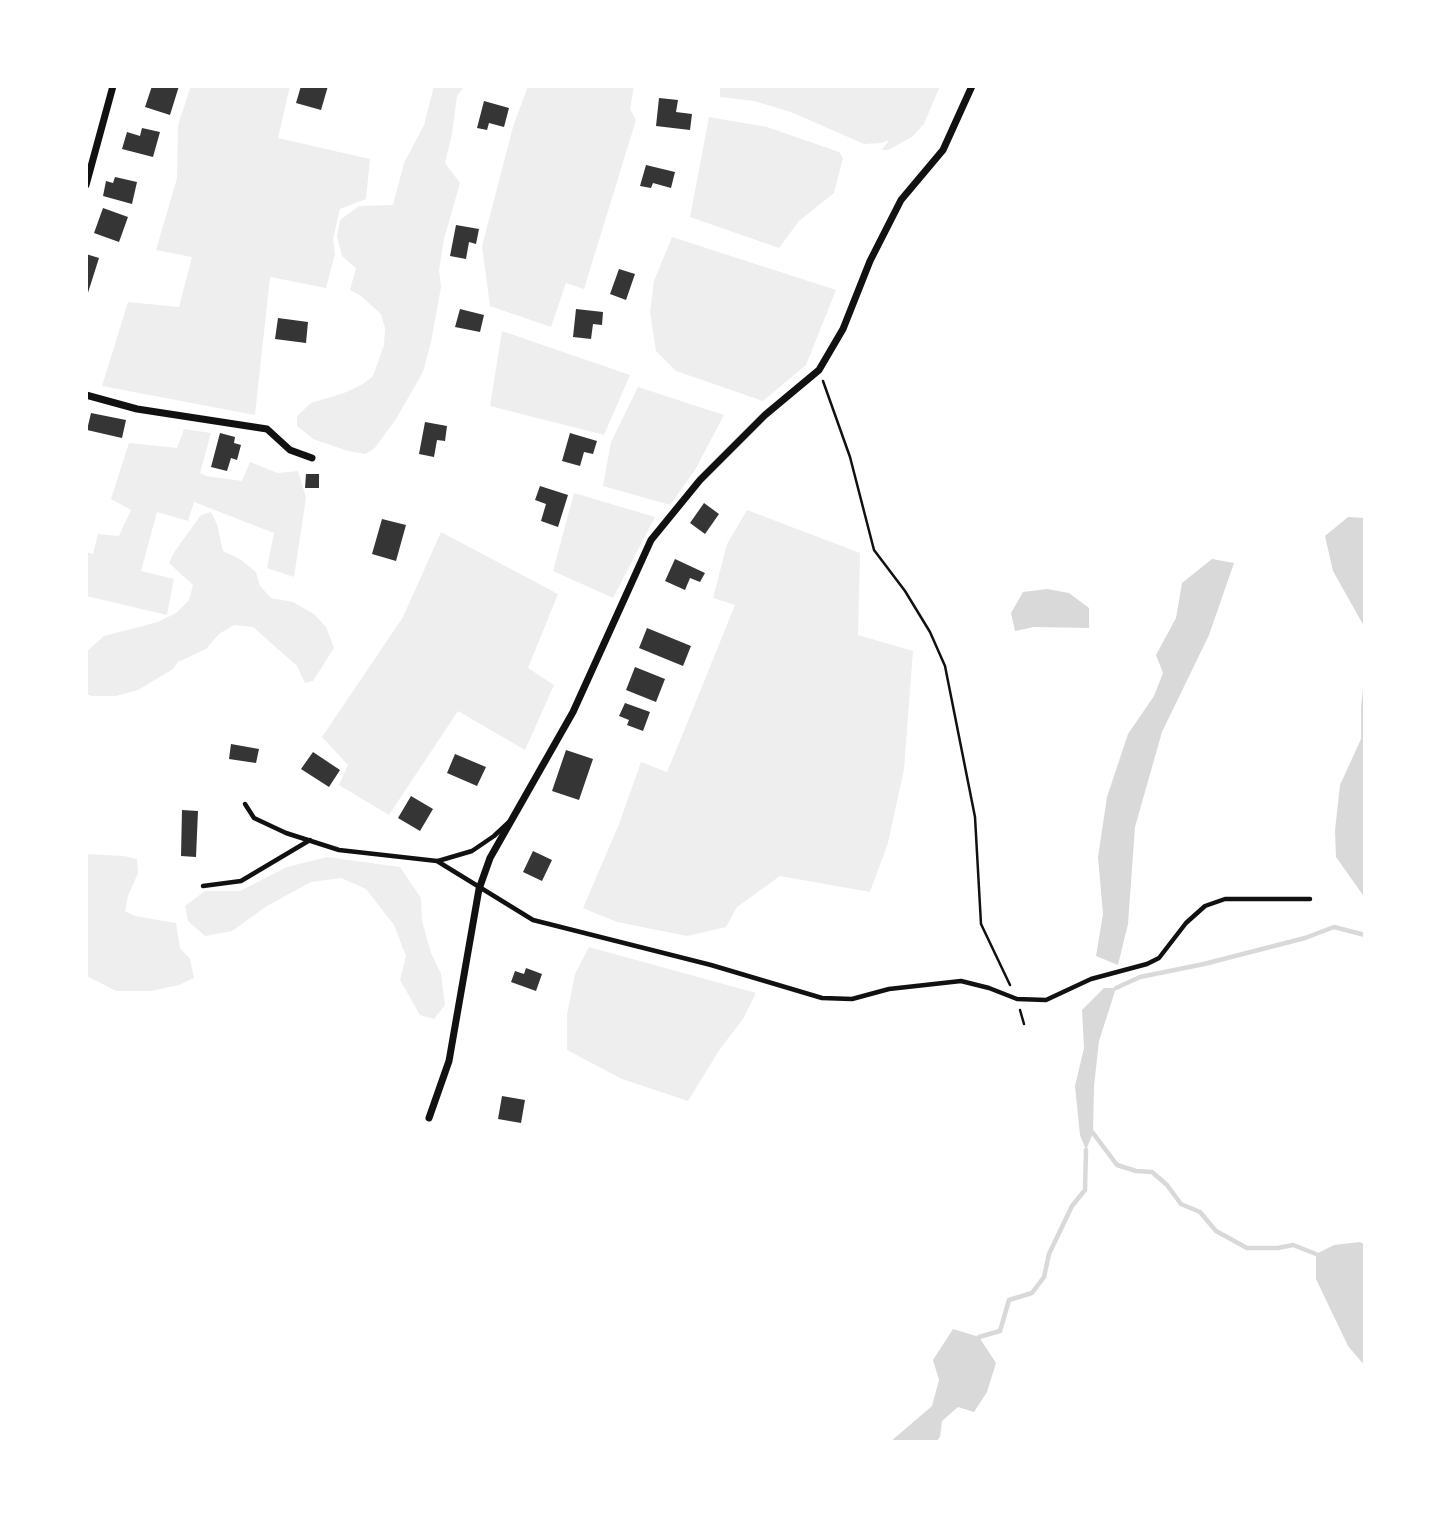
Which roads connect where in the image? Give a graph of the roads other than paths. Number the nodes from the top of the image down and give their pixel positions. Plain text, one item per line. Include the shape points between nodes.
1 (113, 86) edge
2 (972, 86) edge
3 (86, 185) edge
4 (86, 395) edge
5 (312, 458) dead end
6 (245, 804) dead end
7 (510, 820) junction
8 (310, 840) junction
9 (437, 861) junction
10 (203, 886) dead end
11 (479, 889) junction
12 (1310, 899) dead end
13 (429, 1118) dead end

1 - 3 street
2 - 7 street via 943,150 901,200 843,329 819,370 765,415 700,480 651,540 573,712
4 - 5 street via 137,409 267,429 290,450
6 - 8 lane via 254,818
7 - 9 lane via 472,851
7 - 11 street
8 - 9 lane via 339,850
8 - 10 lane via 241,881
9 - 11 lane
11 - 12 lane via 533,920 822,998 852,999 890,989 961,981 1017,999 1046,1000 1091,979 1159,958 1205,906 1225,899
11 - 13 street via 449,1061

